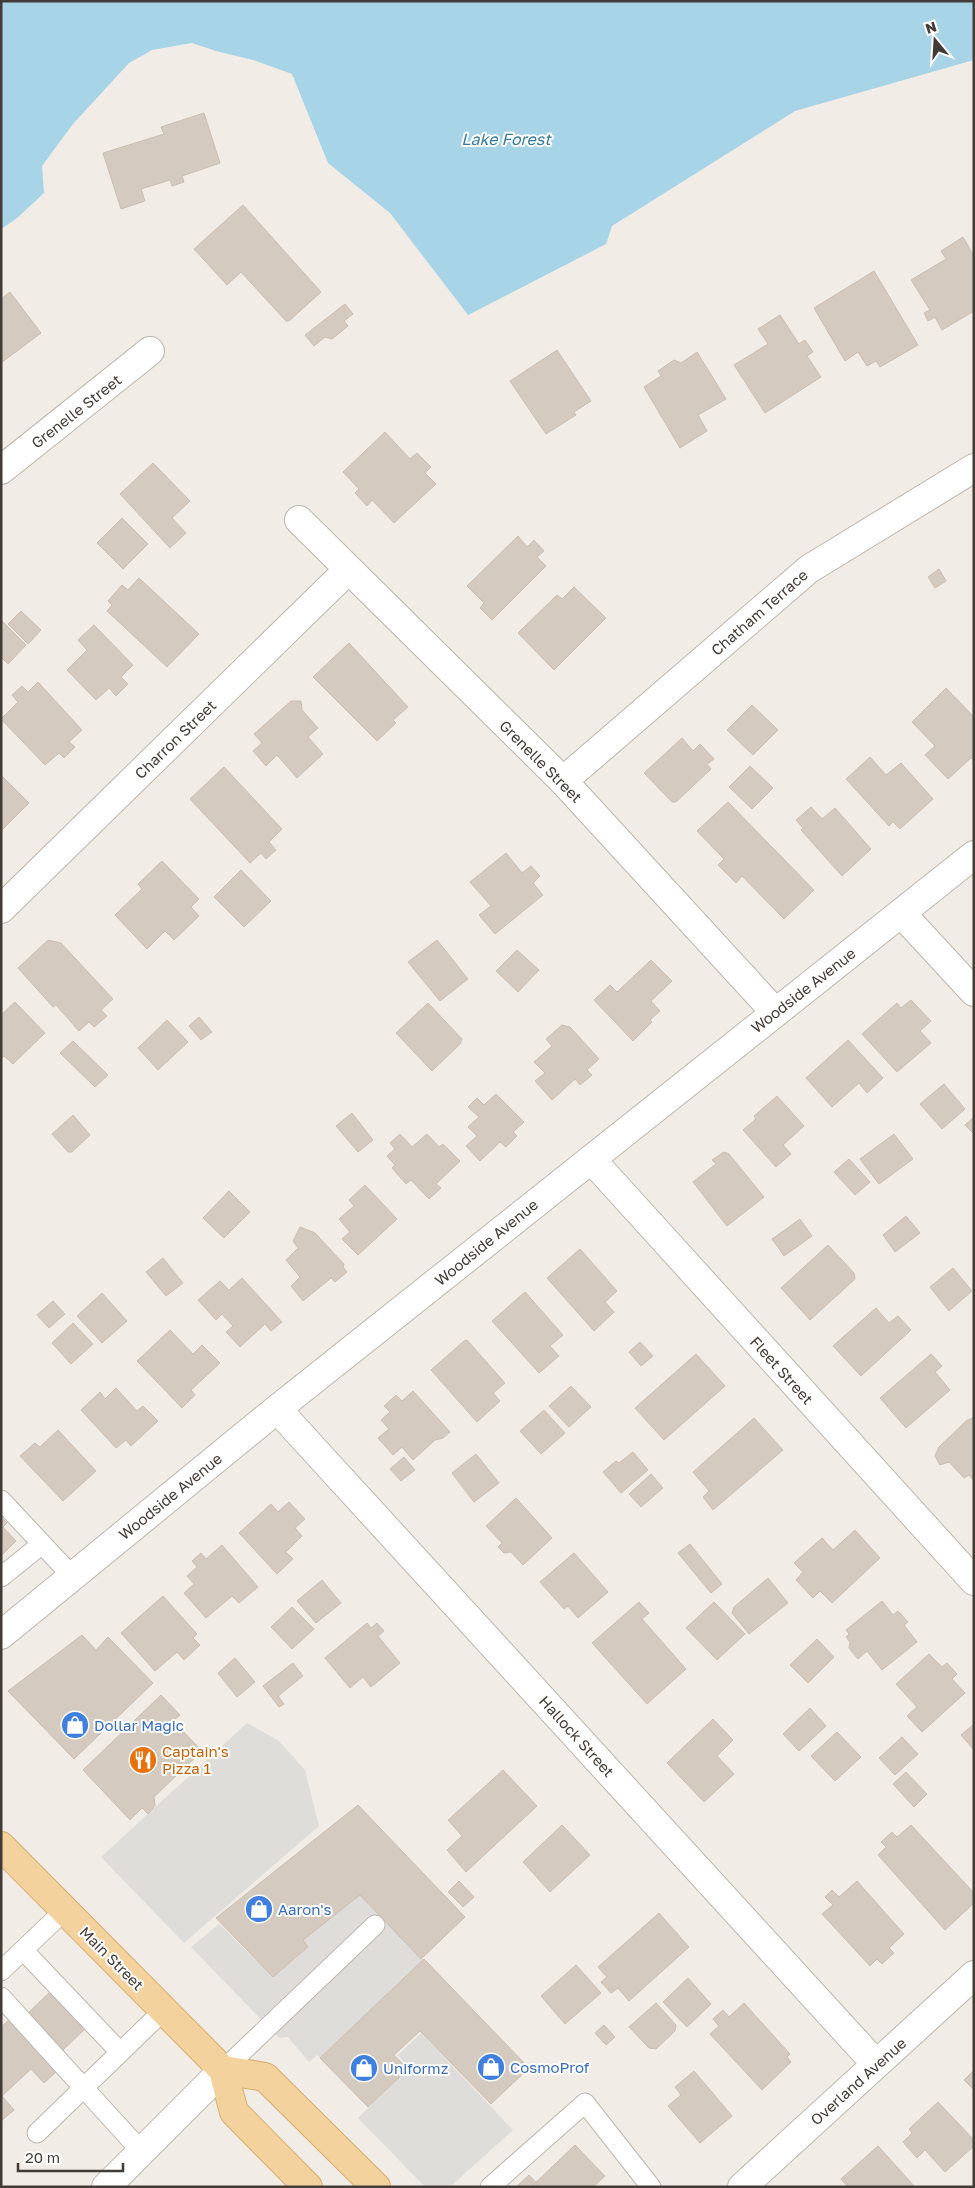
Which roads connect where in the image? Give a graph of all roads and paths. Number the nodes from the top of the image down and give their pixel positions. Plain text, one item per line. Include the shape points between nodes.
1 (150, 351) dead end
2 (974, 468) edge
3 (1, 470) edge
4 (299, 520) dead end
5 (348, 570) junction
6 (563, 782) junction
7 (974, 855) edge
8 (1, 909) edge
9 (901, 913) junction
10 (974, 992) edge
11 (775, 1012) junction
12 (591, 1158) junction
13 (277, 1409) junction
14 (1, 1500) edge
15 (42, 1544) junction
16 (72, 1576) junction
17 (1, 1578) edge
18 (974, 1581) edge
19 (1, 1634) edge
20 (4, 1853) edge
21 (65, 1910) junction
22 (374, 1925) dead end
23 (23, 1950) junction
24 (1, 1971) edge
25 (974, 1975) edge
26 (1, 1997) edge
27 (164, 2010) junction
28 (120, 2052) junction
29 (876, 2064) junction
30 (223, 2070) junction
31 (85, 2087) junction
32 (37, 2133) dead end
33 (142, 2152) junction
34 (106, 2187) edge
35 (308, 2187) edge
36 (376, 2187) edge
37 (490, 2187) edge
38 (651, 2187) edge
39 (742, 2187) edge

1 - 3 street, Grenelle Street
2 - 6 street, Chatham Terrace via 809,569
4 - 5 street, Grenelle Street
5 - 6 street, Grenelle Street
5 - 8 street, Charron Street
6 - 11 street, Grenelle Street
7 - 9 street, Woodside Avenue
9 - 10 street
9 - 11 street, Woodside Avenue
11 - 12 street, Woodside Avenue
12 - 13 street, Woodside Avenue
12 - 18 street, Fleet Street
13 - 16 street, Woodside Avenue
13 - 29 street, Hallock Street
14 - 15 lane
15 - 16 lane
15 - 17 lane
16 - 19 street, Woodside Avenue
20 - 21 main road, Main Street
21 - 23 lane
21 - 27 main road, Main Street
22 - 30 lane
23 - 24 lane
23 - 28 lane
25 - 29 street, Overland Avenue
26 - 31 lane
27 - 28 lane
27 - 30 main road, Main Street
28 - 31 lane
29 - 39 street, Overland Avenue
30 - 33 street
30 - 35 main road, Main Street via 234,2112
30 - 36 main road via 265,2077
31 - 32 lane
31 - 33 lane
33 - 34 street
37 - 38 lane via 585,2103

